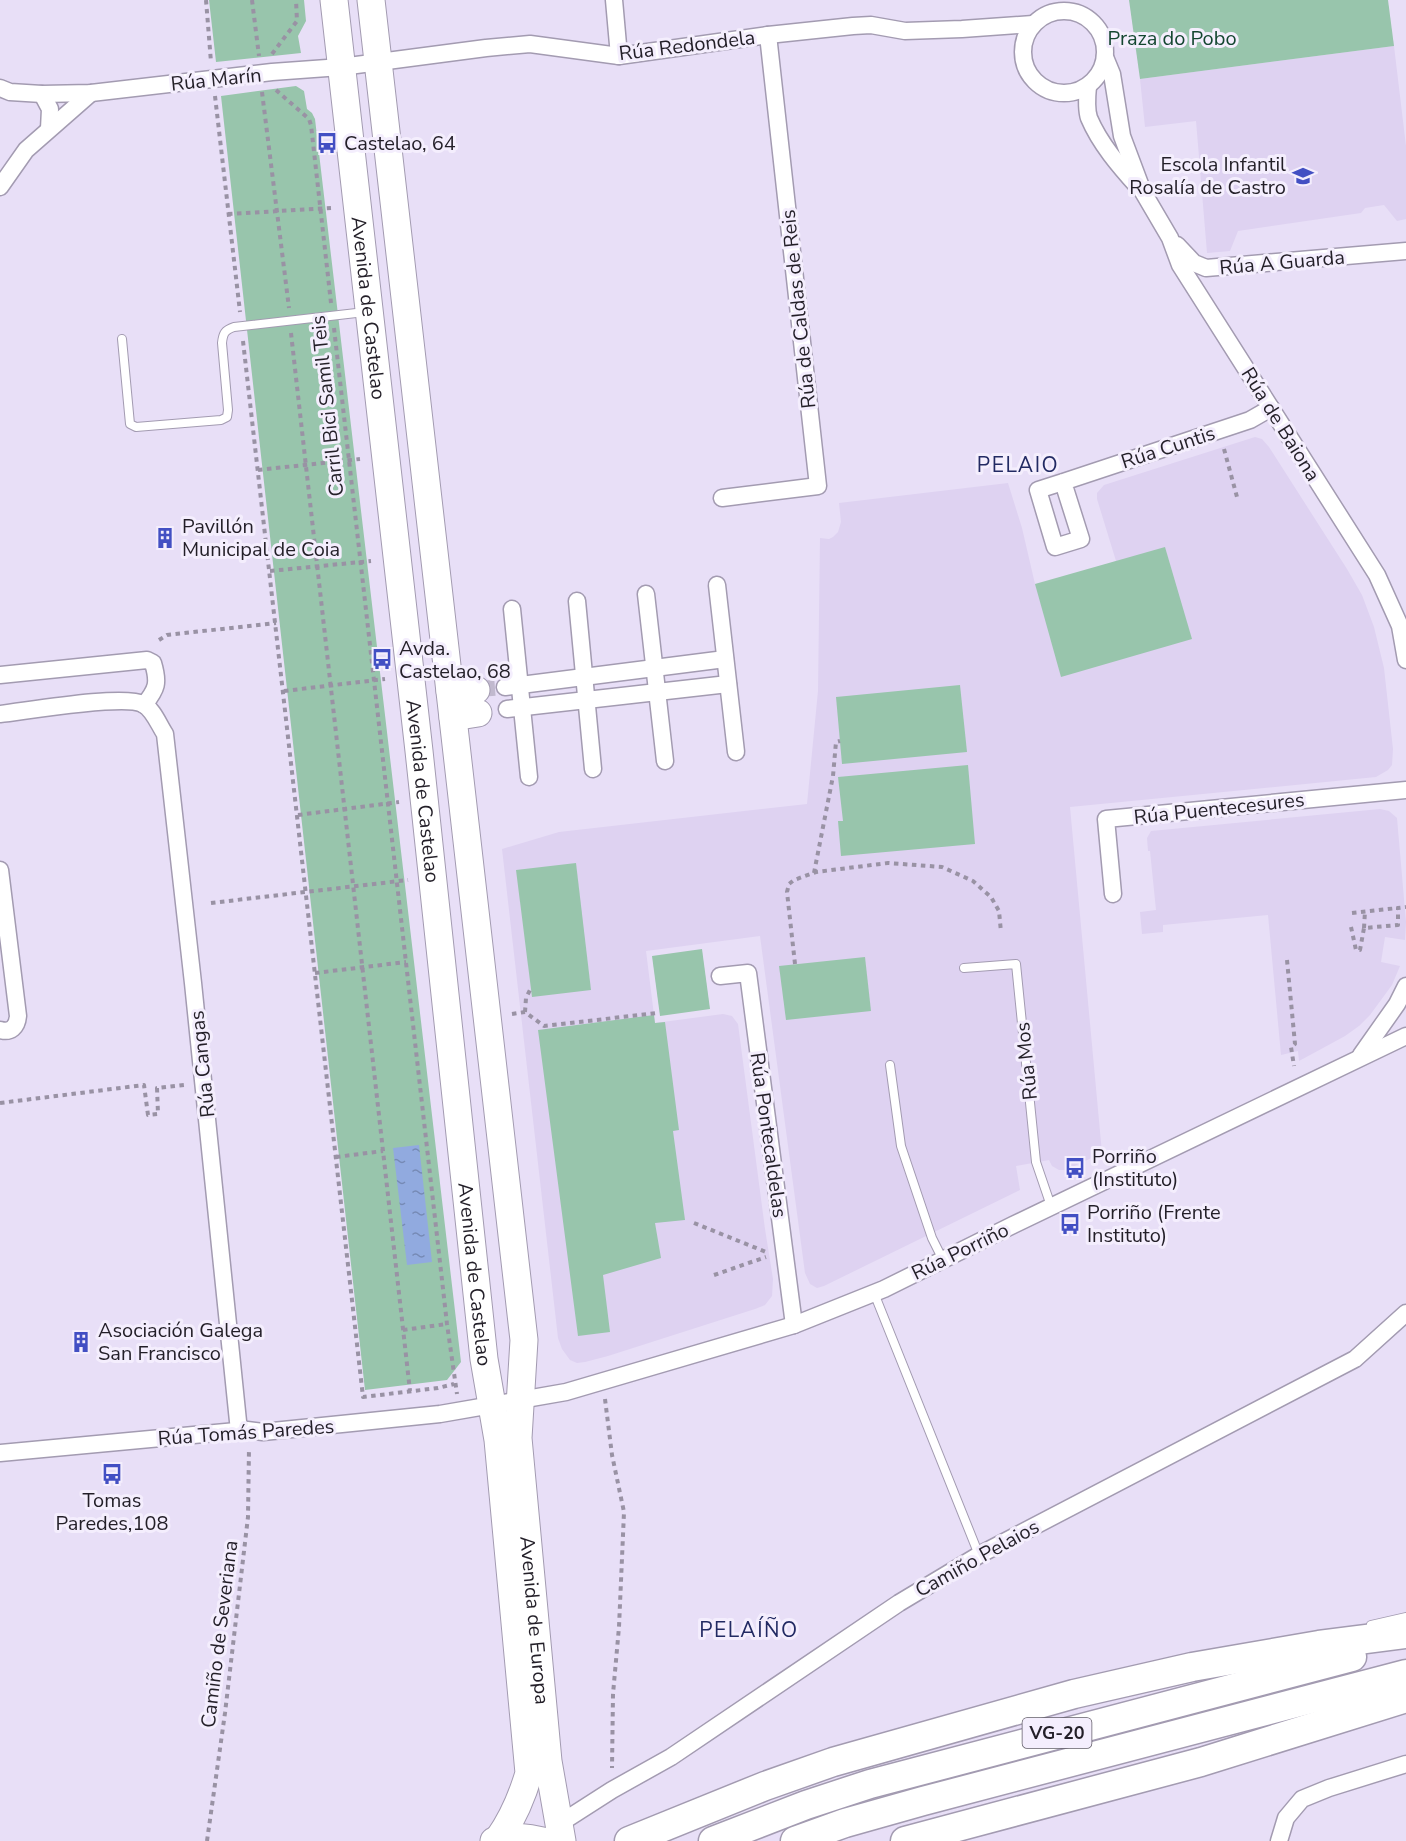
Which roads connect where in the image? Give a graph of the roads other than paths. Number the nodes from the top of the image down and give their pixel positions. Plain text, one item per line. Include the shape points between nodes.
1 (334, 0) edge
2 (371, 0) edge
3 (614, 0) edge
4 (1042, 0) edge
5 (1070, 6) edge
6 (1036, 21) junction
7 (768, 35) junction
8 (619, 56) junction
9 (1105, 57) junction
10 (378, 62) junction
11 (341, 67) junction
12 (1088, 86) junction
13 (0, 88) edge
14 (91, 93) junction
15 (42, 94) junction
16 (49, 129) junction
17 (0, 187) edge
18 (1143, 192) junction
19 (1170, 238) junction
20 (1406, 251) edge
21 (369, 312) junction
22 (122, 339) dead end
23 (1271, 408) junction
24 (1063, 482) dead end
25 (722, 498) dead end
26 (717, 585) dead end
27 (646, 594) dead end
28 (577, 601) dead end
29 (512, 609) dead end
30 (725, 659) junction
31 (1406, 660) edge
32 (654, 668) junction
33 (0, 675) edge
34 (584, 676) junction
35 (728, 684) junction
36 (512, 686) junction
37 (657, 692) junction
38 (586, 699) junction
39 (144, 705) junction
40 (515, 708) junction
41 (0, 714) edge
42 (736, 752) dead end
43 (665, 760) dead end
44 (593, 769) dead end
45 (529, 777) dead end
46 (1406, 790) edge
47 (0, 870) edge
48 (1113, 894) dead end
49 (964, 968) dead end
50 (720, 976) dead end
51 (1406, 986) edge
52 (0, 1030) edge
53 (1406, 1036) edge
54 (1358, 1058) junction
55 (890, 1065) dead end
56 (1051, 1206) junction
57 (943, 1260) junction
58 (874, 1293) junction
59 (1406, 1313) edge
60 (794, 1325) junction
61 (521, 1400) junction
62 (492, 1405) junction
63 (243, 1431) junction
64 (0, 1453) edge
65 (979, 1555) junction
66 (1406, 1617) edge
67 (1364, 1627) dead end
68 (1342, 1632) dead end
69 (1406, 1634) edge
70 (1406, 1642) edge
71 (1192, 1667) junction
72 (1406, 1674) edge
73 (1406, 1689) edge
74 (1406, 1698) edge
75 (1375, 1707) junction
76 (1406, 1764) edge
77 (555, 1835) edge
78 (496, 1839) edge
79 (629, 1841) edge
80 (713, 1841) edge
81 (795, 1841) edge
82 (905, 1841) edge
83 (1279, 1841) edge

1 - 11 main road, Avenida de Castelao
2 - 10 main road, Avenida de Castelao
3 - 8 street
4 - 6 street
5 - 6 street, Rúa de Baiona
5 - 9 street, Rúa de Baiona via 1092,21 1100,32
6 - 7 street, Rúa Redondela via 905,31 871,25
6 - 12 street via 1025,35 1022,48 1023,62 1034,82 1059,94
7 - 8 street, Rúa Redondela
7 - 25 street, Rúa de Caldas de Reis via 818,486
8 - 10 street, Rúa Redondela via 530,44
9 - 12 street via 1101,70
9 - 18 street, Rúa de Baiona via 1112,74 1122,136
10 - 11 street, Rúa Redondela
10 - 61 main road, Avenida de Castelao via 469,702 524,1340
11 - 14 street, Rúa Marín
11 - 21 main road, Avenida de Castelao
12 - 18 street, Rúa de Baiona via 1089,117 1114,160
13 - 15 street, Rúa Marín
14 - 15 street, Rúa Marín
14 - 16 street
15 - 16 street via 50,109
16 - 17 street via 26,150
18 - 19 street, Rúa de Baiona
19 - 20 street, Rúa A Guarda via 1194,263 1206,268
19 - 23 street, Rúa de Baiona via 1180,265
21 - 22 lane via 228,329 223,333 222,343 228,410 227,417 221,420 136,427 130,424
21 - 62 main road, Avenida de Castelao
23 - 24 street, Rúa Cuntis via 1250,420
23 - 31 street, Rúa de Baiona via 1377,575 1400,626
26 - 30 street
27 - 32 street
28 - 34 street
29 - 36 street
30 - 32 street
30 - 35 street
32 - 34 street
32 - 37 street
33 - 39 street via 147,660 153,663 156,684 155,692
34 - 36 street
34 - 38 street
35 - 37 street
35 - 42 street
36 - 40 street
37 - 38 street
37 - 43 street
38 - 40 street
38 - 44 street
39 - 41 street via 115,700
39 - 63 street, Rúa Cangas via 165,734
40 - 45 street
46 - 48 street, Rúa Puentecesures via 1106,819
47 - 52 street via 18,1016 15,1027
49 - 56 lane, Rúa Mos via 1016,964 1036,1162
50 - 60 street, Rúa Pontecaldelas via 748,973
51 - 54 street
53 - 54 street, Rúa Porriño
54 - 56 street, Rúa Porriño
55 - 57 lane via 901,1146
56 - 57 street, Rúa Porriño
57 - 58 street, Rúa Porriño
58 - 60 street, Rúa Porriño
58 - 65 lane
59 - 65 street, Camiño Pelaios via 1355,1359
60 - 61 street, Rúa Porriño via 566,1392
61 - 62 street, Rúa Porriño
61 - 77 main road, Avenida de Europa via 518,1438
62 - 63 street, Rúa Tomás Paredes via 440,1414
62 - 78 main road, Avenida de Europa via 529,1773 510,1821
63 - 64 street, Rúa Tomás Paredes
65 - 77 street, Camiño Pelaios via 898,1603 671,1757 612,1790
66 - 67 lane
68 - 71 lane
69 - 71 highway
70 - 80 highway, VG-20 via 870,1784
71 - 79 highway via 1074,1694 833,1762
72 - 81 highway, VG-20 via 922,1801
73 - 75 highway
74 - 75 highway
75 - 82 highway via 1201,1762
76 - 83 street via 1302,1799 1286,1818
77 - 78 main road

